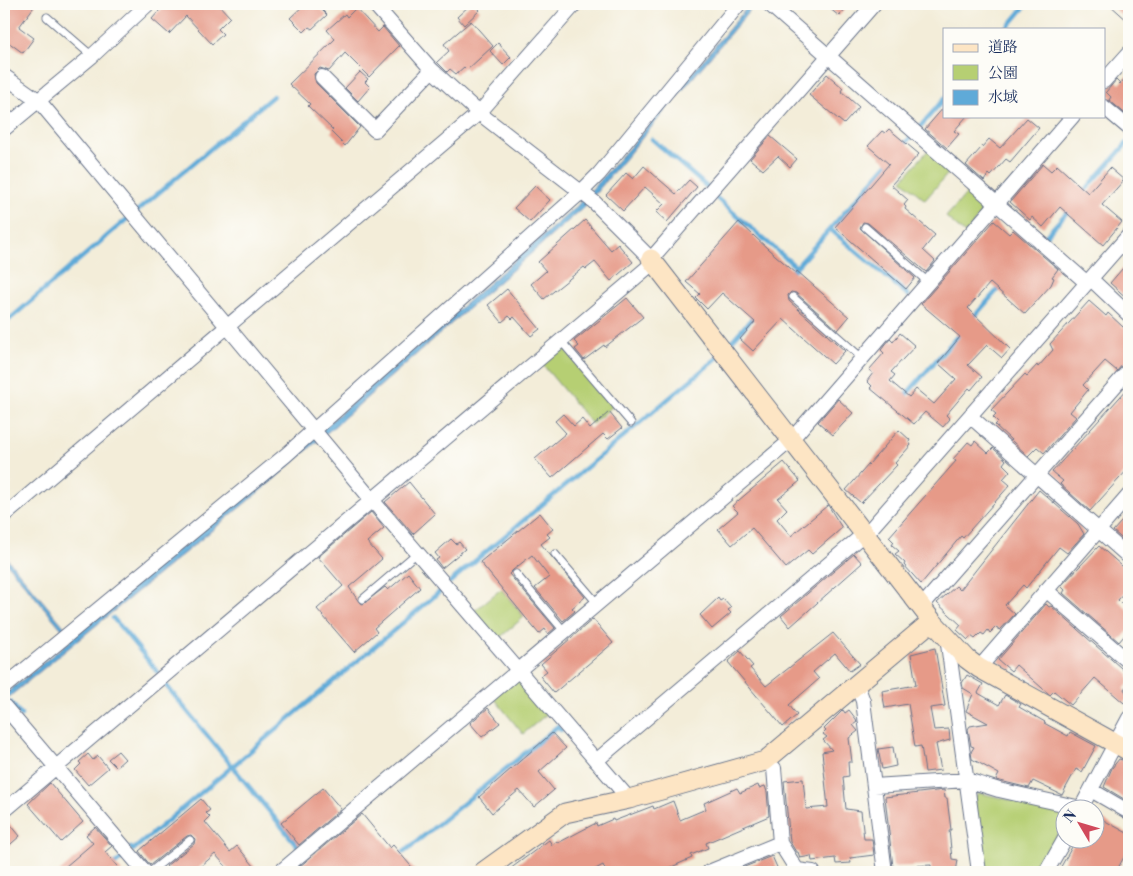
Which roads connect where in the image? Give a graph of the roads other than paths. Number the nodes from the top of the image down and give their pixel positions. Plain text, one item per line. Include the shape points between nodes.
1 (148, 4) edge
2 (374, 4) edge
3 (576, 4) edge
4 (739, 4) edge
5 (769, 4) edge
6 (874, 4) edge
7 (47, 17) dead end
8 (1129, 53) edge
9 (830, 55) junction
10 (92, 56) junction
11 (432, 70) junction
12 (4, 76) edge
13 (322, 77) dead end
14 (1106, 79) edge
15 (38, 100) junction
16 (1106, 109) edge
17 (479, 113) junction
18 (1071, 118) edge
19 (1129, 128) edge
20 (4, 129) edge
21 (585, 195) junction
22 (997, 203) junction
23 (865, 227) dead end
24 (1129, 235) edge
25 (652, 261) junction
26 (1089, 281) junction
27 (928, 282) junction
28 (793, 297) dead end
29 (1129, 315) edge
30 (226, 327) junction
31 (561, 340) junction
32 (862, 358) junction
33 (1129, 370) edge
34 (970, 416) junction
35 (631, 423) dead end
36 (317, 433) junction
37 (791, 440) junction
38 (1037, 476) junction
39 (1129, 495) edge
40 (372, 500) junction
41 (4, 516) edge
42 (1098, 531) junction
43 (865, 534) junction
44 (417, 553) junction
45 (555, 554) dead end
46 (1129, 558) edge
47 (516, 574) dead end
48 (1046, 590) junction
49 (363, 599) dead end
50 (597, 603) junction
51 (926, 614) junction
52 (564, 631) junction
53 (947, 638) junction
54 (1129, 662) edge
55 (979, 668) junction
56 (518, 670) junction
57 (856, 685) junction
58 (4, 688) edge
59 (4, 706) edge
60 (1129, 718) edge
61 (1123, 747) edge
62 (596, 761) junction
63 (765, 761) junction
64 (56, 767) junction
65 (967, 780) junction
66 (874, 786) junction
67 (1091, 790) junction
68 (629, 798) junction
69 (1087, 798) edge
70 (1056, 803) edge
71 (4, 810) edge
72 (1129, 812) edge
73 (190, 840) dead end
74 (780, 843) junction
75 (1060, 848) edge
76 (145, 872) edge
77 (150, 872) edge
78 (280, 872) edge
79 (483, 872) edge
80 (709, 872) edge
81 (813, 872) edge
82 (885, 872) edge
83 (979, 872) edge
84 (1046, 872) edge

1 - 10 street
2 - 11 street
3 - 17 street
4 - 21 street
5 - 9 street
6 - 9 street
7 - 10 lane
8 - 14 street
9 - 22 street
9 - 25 street
10 - 15 street
11 - 13 street via 375,130
11 - 17 street
12 - 15 street
15 - 20 street
15 - 30 street
16 - 19 street
17 - 21 street
17 - 30 street
18 - 22 street
21 - 25 street
21 - 36 street
22 - 26 street
22 - 27 street
23 - 27 lane
24 - 26 street
25 - 31 street
25 - 37 street
26 - 29 street
26 - 34 street
27 - 32 street
28 - 32 lane
30 - 36 street
30 - 41 street
31 - 35 lane
31 - 40 street
32 - 37 street
33 - 38 street
34 - 38 street
34 - 43 street
36 - 40 street
36 - 58 street via 286,455
37 - 43 street
37 - 50 street
38 - 42 street
38 - 51 street
39 - 42 street
40 - 44 street
40 - 64 street
42 - 46 street
42 - 48 street
43 - 51 street
43 - 62 street
44 - 49 lane
44 - 56 street
45 - 50 lane
47 - 52 lane
48 - 54 street
48 - 55 street
50 - 52 street
51 - 53 street
51 - 57 street
52 - 56 street
53 - 55 street
53 - 65 street
55 - 61 street
56 - 62 street
56 - 78 street
57 - 63 street
57 - 66 street via 863,701
59 - 64 street
60 - 61 street
61 - 67 street
62 - 68 street
63 - 68 street
63 - 74 street via 774,768
64 - 71 street
64 - 76 street
65 - 66 street
65 - 70 street
65 - 83 street
66 - 82 street
67 - 69 street
67 - 72 street
68 - 79 street via 565,813
73 - 77 lane
74 - 80 street
74 - 81 street via 798,870
75 - 84 street

